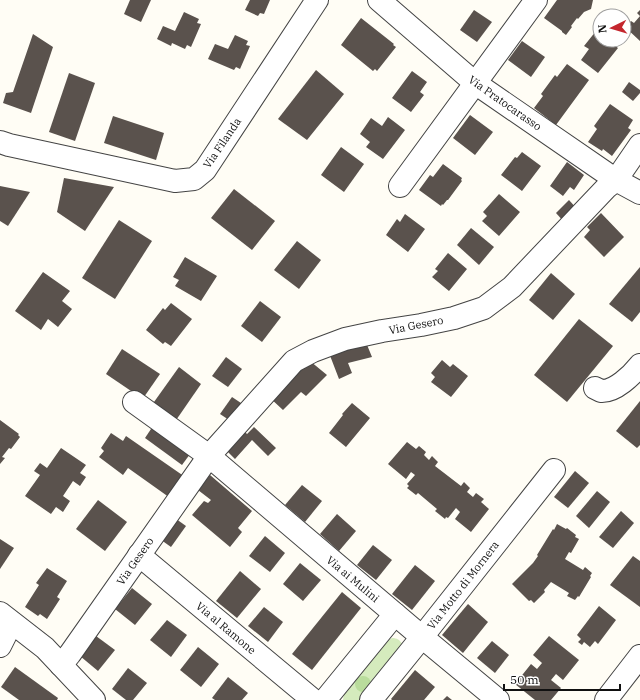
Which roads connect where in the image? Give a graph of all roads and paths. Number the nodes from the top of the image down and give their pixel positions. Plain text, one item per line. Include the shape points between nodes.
1 (317, 0) edge
2 (379, 0) edge
3 (536, 0) edge
4 (475, 84) junction
5 (0, 142) edge
6 (640, 145) edge
7 (616, 180) junction
8 (400, 186) dead end
9 (640, 193) edge
10 (640, 365) edge
11 (595, 388) dead end
12 (134, 402) dead end
13 (209, 456) junction
14 (554, 470) dead end
15 (139, 555) junction
16 (395, 614) junction
17 (7, 618) edge
18 (422, 637) junction
19 (0, 646) edge
20 (640, 656) edge
21 (60, 665) junction
22 (94, 700) edge
23 (313, 700) edge
24 (325, 700) edge
25 (371, 700) edge
26 (498, 700) edge
27 (606, 700) edge

1 - 5 street, Via Filanda via 205,170 194,179 175,181
2 - 4 street, Via Pratocarasso
3 - 4 street
4 - 7 street, Via Pratocarasso
4 - 8 street
6 - 7 street, Via Gesero
7 - 9 street, Via Pratocarasso
7 - 13 street, Via Gesero via 512,287 484,308 454,318 346,339 294,361
10 - 11 street via 631,376 613,388 601,391
12 - 13 street
13 - 15 street, Via Gesero
13 - 16 street, Via ai Mulini
14 - 18 street, Via Motto di Mornera
15 - 21 street, Via Gesero
15 - 23 street, Via al Ramone
16 - 18 street, Via ai Mulini
16 - 24 street
17 - 19 street via 7,632
17 - 21 street via 45,648
18 - 25 street, Via Motto di Mornera
18 - 26 street, Via ai Mulini
20 - 27 street
21 - 22 street

